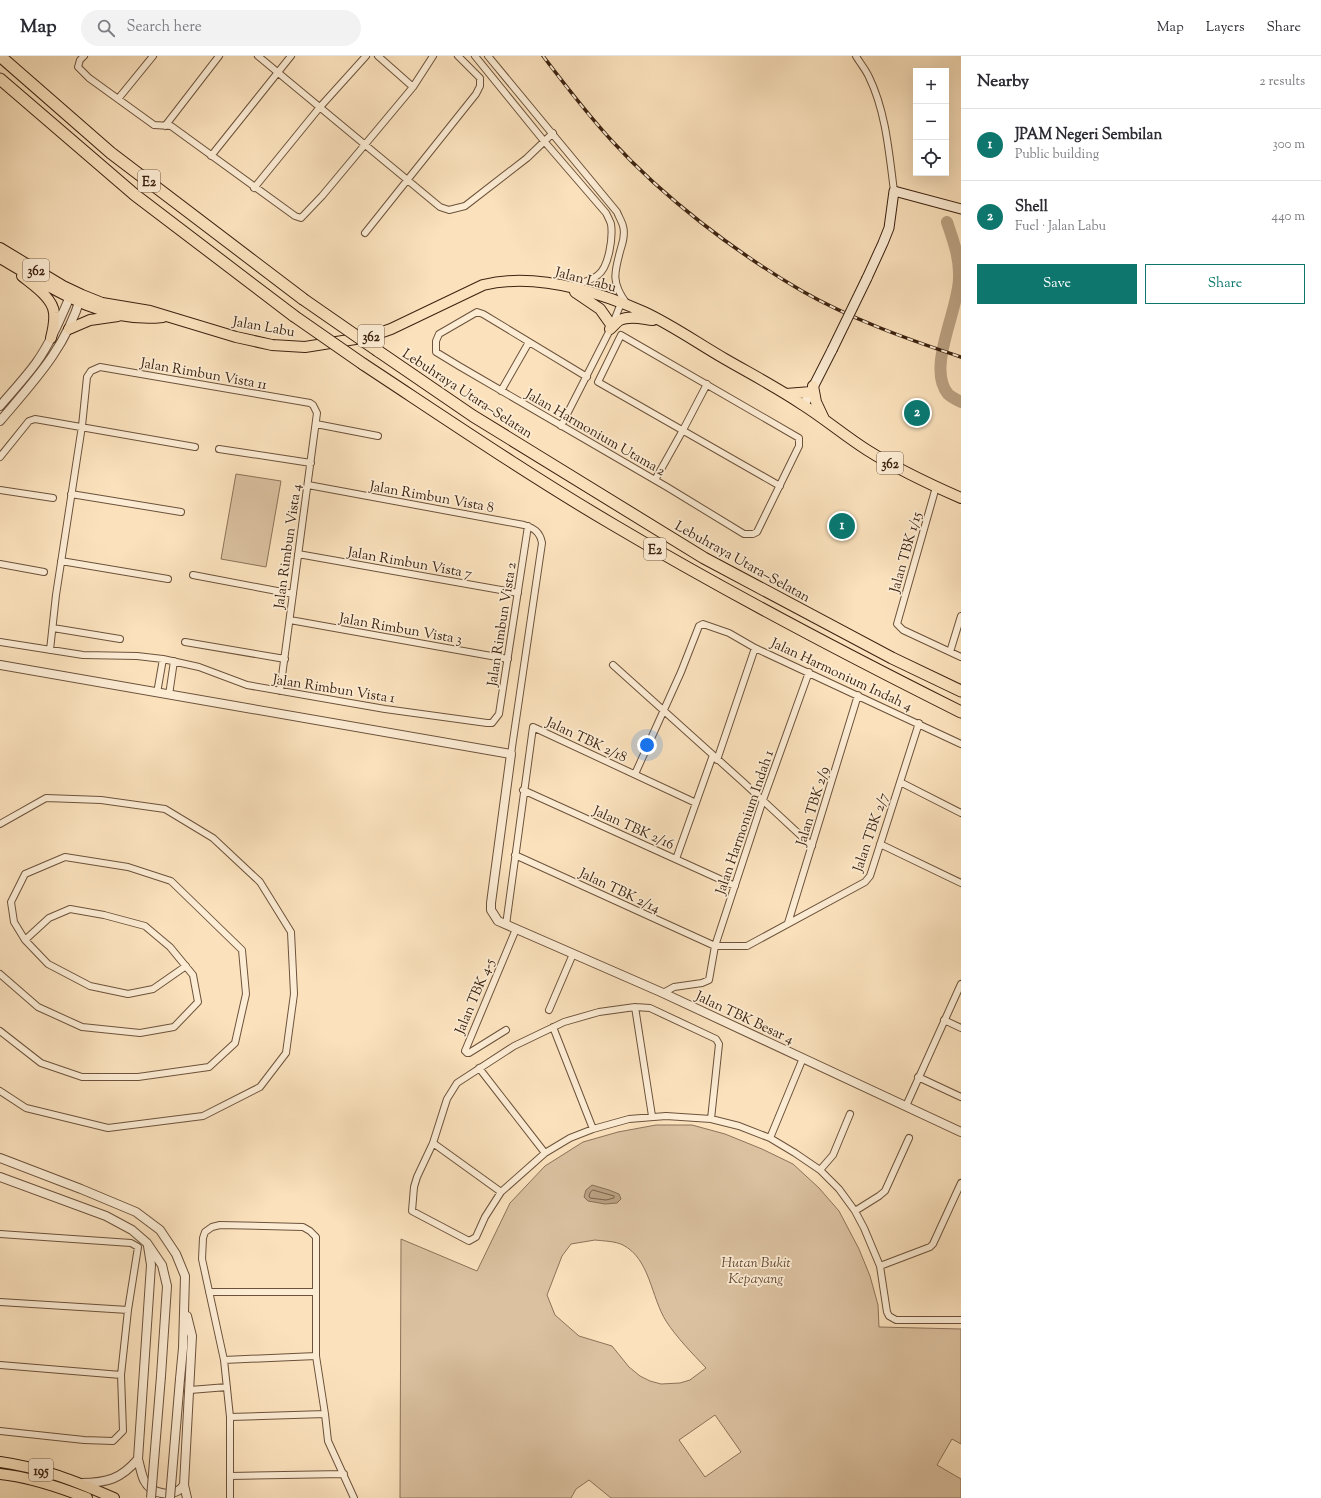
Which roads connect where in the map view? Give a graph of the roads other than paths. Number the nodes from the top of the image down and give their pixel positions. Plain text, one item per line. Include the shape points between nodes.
1 (0, 56) edge
2 (84, 56) edge
3 (153, 56) edge
4 (218, 56) edge
5 (258, 56) edge
6 (290, 56) edge
7 (366, 56) edge
8 (378, 56) edge
9 (434, 56) edge
10 (458, 56) edge
11 (475, 56) edge
12 (488, 56) edge
13 (856, 56) edge
14 (278, 72) junction
15 (0, 79) edge
16 (412, 87) junction
17 (118, 99) junction
18 (320, 107) junction
19 (165, 126) junction
20 (552, 133) junction
21 (544, 142) junction
22 (365, 144) junction
23 (211, 156) junction
24 (407, 179) junction
25 (254, 188) junction
26 (894, 191) junction
27 (961, 209) edge
28 (365, 234) dead end
29 (0, 248) edge
30 (4, 260) edge
31 (569, 287) junction
32 (76, 297) junction
33 (625, 305) junction
34 (124, 315) junction
35 (167, 316) junction
36 (659, 320) junction
37 (69, 328) junction
38 (611, 328) junction
39 (51, 338) junction
40 (529, 342) junction
41 (587, 377) junction
42 (707, 384) junction
43 (812, 389) junction
44 (502, 391) junction
45 (786, 394) junction
46 (313, 405) joint
47 (804, 405) junction
48 (0, 406) edge
49 (824, 419) junction
50 (0, 420) edge
51 (316, 424) junction
52 (82, 426) junction
53 (561, 426) junction
54 (683, 430) junction
55 (378, 436) dead end
56 (195, 447) dead end
57 (219, 449) dead end
58 (0, 457) edge
59 (311, 463) junction
60 (655, 480) junction
61 (308, 485) junction
62 (780, 486) junction
63 (936, 487) junction
64 (0, 490) edge
65 (72, 494) junction
66 (53, 498) dead end
67 (961, 498) edge
68 (181, 512) dead end
69 (528, 526) junction
70 (298, 554) junction
71 (61, 561) junction
72 (0, 564) edge
73 (44, 572) dead end
74 (193, 575) dead end
75 (168, 579) dead end
76 (518, 593) junction
77 (293, 594) junction
78 (961, 616) edge
79 (290, 620) junction
80 (53, 628) junction
81 (120, 639) dead end
82 (0, 642) edge
83 (185, 642) dead end
84 (755, 648) junction
85 (50, 650) junction
86 (950, 652) junction
87 (961, 657) edge
88 (284, 658) junction
89 (508, 658) junction
90 (163, 659) junction
91 (174, 661) junction
92 (613, 664) dead end
93 (0, 665) edge
94 (809, 672) junction
95 (280, 691) junction
96 (961, 691) edge
97 (157, 693) junction
98 (169, 695) junction
99 (858, 695) junction
100 (663, 711) junction
101 (961, 712) edge
102 (492, 723) joint
103 (919, 723) junction
104 (961, 744) edge
105 (511, 754) junction
106 (715, 758) junction
107 (636, 774) junction
108 (900, 782) junction
109 (523, 790) junction
110 (763, 800) junction
111 (696, 803) junction
112 (961, 813) edge
113 (0, 824) edge
114 (880, 844) junction
115 (812, 846) junction
116 (515, 855) junction
117 (676, 859) junction
118 (956, 880) edge
119 (735, 886) junction
120 (788, 923) junction
121 (506, 925) junction
122 (516, 929) junction
123 (24, 940) junction
124 (715, 946) junction
125 (573, 954) junction
126 (186, 966) junction
127 (0, 974) edge
128 (961, 984) edge
129 (663, 993) junction
130 (635, 1007) junction
131 (549, 1010) dead end
132 (944, 1020) junction
133 (553, 1027) junction
134 (961, 1028) edge
135 (506, 1030) dead end
136 (0, 1031) edge
137 (803, 1058) junction
138 (479, 1068) junction
139 (918, 1077) junction
140 (0, 1091) edge
141 (961, 1097) edge
142 (906, 1106) junction
143 (850, 1114) dead end
144 (652, 1116) junction
145 (711, 1119) junction
146 (593, 1129) junction
147 (961, 1132) edge
148 (770, 1138) junction
149 (908, 1138) dead end
150 (433, 1143) junction
151 (545, 1153) junction
152 (0, 1158) edge
153 (820, 1170) junction
154 (0, 1177) edge
155 (961, 1183) edge
156 (501, 1192) junction
157 (855, 1211) junction
158 (0, 1234) edge
159 (147, 1243) junction
160 (880, 1266) junction
161 (210, 1292) junction
162 (316, 1292) junction
163 (0, 1302) edge
164 (184, 1306) junction
165 (128, 1310) junction
166 (961, 1320) edge
167 (316, 1356) junction
168 (224, 1360) junction
169 (0, 1365) edge
170 (121, 1375) junction
171 (227, 1387) junction
172 (190, 1390) junction
173 (326, 1414) junction
174 (230, 1417) junction
175 (0, 1431) edge
176 (138, 1459) junction
177 (0, 1462) edge
178 (0, 1474) edge
179 (344, 1474) junction
180 (230, 1476) junction
181 (81, 1483) junction
182 (184, 1485) junction
183 (86, 1498) edge
184 (114, 1498) edge
185 (151, 1498) edge
186 (170, 1498) edge
187 (186, 1498) edge
188 (230, 1498) edge
189 (354, 1498) edge

1 - 96 highway, Lebuhraya Utara–Selatan / E2, bridge via 111,152 303,298 473,416 704,558 892,658
2 - 17 street via 78,66 89,78
3 - 17 street
4 - 19 street
5 - 14 street
6 - 14 street
7 - 18 street
8 - 16 street
9 - 16 street
10 - 24 street via 480,78 480,86
11 - 21 street
12 - 20 street
13 - 26 street via 869,76 880,103
14 - 18 street
14 - 23 street
15 - 101 highway, E2, bridge via 135,195 294,316 523,470 612,524 786,622
16 - 22 street
17 - 19 street via 154,125
18 - 22 street
18 - 25 street
19 - 23 street via 171,126
20 - 21 street
20 - 33 street via 617,212 623,226 624,241 614,274
21 - 24 street via 465,206 457,209 449,210 440,206
21 - 31 street via 606,213 611,223 610,247 604,268 591,280
22 - 24 street
22 - 25 street via 301,218
23 - 25 street
24 - 28 street
26 - 27 main road
26 - 43 main road, bridge via 889,228 883,243
29 - 32 main road, Jalan Labu / 362
30 - 32 main road, Jalan Labu / 362
30 - 39 main road via 53,306 55,319
31 - 33 main road, Jalan Labu / 362
31 - 35 main road, Jalan Labu / 362 via 521,280 499,281 483,285 391,329 368,337 305,347 272,345 236,337
31 - 38 main road via 600,309
32 - 34 main road, Jalan Labu / 362 via 93,307
32 - 35 main road, Jalan Labu / 362 via 150,310
32 - 37 street
32 - 39 street
33 - 36 main road, Jalan Labu / 362
33 - 38 street
34 - 35 main road, Jalan Labu / 362 via 147,318
34 - 37 main road via 90,320
36 - 38 main road via 626,319 620,320
36 - 45 main road, Jalan Labu / 362
37 - 50 street via 47,365
38 - 41 street
39 - 48 street via 35,364
40 - 41 street
40 - 44 street
40 - 44 street, Jalan Harmonium Utama 2 via 477,312 439,334 436,352
41 - 53 street
42 - 54 street
42 - 54 street via 621,335 598,382
42 - 62 street via 797,435 799,446
43 - 45 main road
43 - 47 main road
43 - 49 main road
44 - 53 street, Jalan Harmonium Utama 2
45 - 47 main road, Jalan Labu / 362
46 - 51 street, Jalan Rimbun Vista 4 via 317,413
46 - 52 street, Jalan Rimbun Vista 11 via 100,367 91,371 87,377
47 - 49 main road, Jalan Labu / 362
49 - 63 main road, Jalan Labu / 362 via 866,449 904,472
51 - 55 street
51 - 59 street, Jalan Rimbun Vista 4
52 - 56 street
52 - 58 street via 39,419 29,421
52 - 65 street
53 - 60 street, Jalan Harmonium Utama 2
54 - 60 street
54 - 62 street
57 - 59 street
59 - 61 street, Jalan Rimbun Vista 4
60 - 62 street, Jalan Harmonium Utama 2 via 744,534 757,532
61 - 69 street, Jalan Rimbun Vista 8
61 - 70 street, Jalan Rimbun Vista 4
63 - 67 main road, Jalan Labu / 362
63 - 86 street, Jalan TBK 1/15 via 897,624 903,630
64 - 66 street
65 - 68 street
65 - 71 street
69 - 76 street, Jalan Rimbun Vista 2
69 - 105 street via 540,536 542,543
70 - 76 street, Jalan Rimbun Vista 7
70 - 77 street, Jalan Rimbun Vista 4
71 - 75 street
71 - 80 street
72 - 73 street
74 - 77 street
76 - 89 street, Jalan Rimbun Vista 2
77 - 79 street, Jalan Rimbun Vista 4
78 - 86 street
79 - 88 street, Jalan Rimbun Vista 4
79 - 89 street, Jalan Rimbun Vista 3
80 - 81 street
80 - 85 street
82 - 85 street, Jalan Rimbun Vista 1
83 - 88 street
84 - 94 street, Jalan Harmonium Indah 4
84 - 100 street, Jalan Harmonium Indah 4 via 729,633 708,625 699,626
84 - 106 street
85 - 90 street, Jalan Rimbun Vista 1 via 83,655
86 - 87 street
88 - 95 street, Jalan Rimbun Vista 4
89 - 102 street, Jalan Rimbun Vista 2 via 499,714
90 - 91 street, Jalan Rimbun Vista 1
90 - 97 street
91 - 95 street, Jalan Rimbun Vista 1 via 199,667 248,685
91 - 98 street
92 - 100 street
93 - 97 street
94 - 99 street, Jalan Harmonium Indah 4
94 - 110 street, Jalan Harmonium Indah 1
95 - 102 street, Jalan Rimbun Vista 1 via 385,709
97 - 98 street
98 - 105 street
99 - 103 street, Jalan Harmonium Indah 4
99 - 115 street, Jalan TBK 2/9
100 - 106 street
100 - 107 street
103 - 104 street, Jalan Harmonium Indah 4
103 - 108 street, Jalan TBK 2/7
105 - 121 street via 491,903 491,910 498,921
106 - 110 street
106 - 111 street
107 - 109 street, Jalan TBK 2/18 via 532,727
107 - 111 street, Jalan TBK 2/18
108 - 112 street
108 - 114 street, Jalan TBK 2/7
109 - 116 street
109 - 117 street, Jalan TBK 2/16
110 - 115 street
110 - 119 street, Jalan Harmonium Indah 1
111 - 117 street
113 - 140 street via 46,798 101,800 165,809 213,838 260,882 291,932 294,994 286,1053 260,1087 203,1116 108,1128 26,1108
114 - 118 street
114 - 120 street, Jalan TBK 2/7 via 870,876 865,882
115 - 120 street, Jalan TBK 2/9
116 - 121 street
116 - 124 street, Jalan TBK 2/14
117 - 119 street, Jalan TBK 2/16
119 - 124 street, Jalan Harmonium Indah 1
120 - 124 street, Jalan TBK 2/7 via 747,946
121 - 122 street, Jalan TBK Besar 4
122 - 125 street, Jalan TBK Besar 4
122 - 135 street, Jalan TBK 4-5 via 465,1051 470,1053
123 - 126 street via 48,964 90,986 128,994 153,989
123 - 126 street via 49,918 70,909 145,926 170,947
123 - 136 street via 14,922 12,902 25,874 65,857 128,867 171,881 242,950 246,994 235,1043 209,1067 138,1077 82,1077 41,1063
124 - 129 street, Jalan Harmonium Indah 1 via 709,980 674,987
125 - 129 street, Jalan TBK Besar 4
125 - 131 street
126 - 127 street via 193,975 198,1002 174,1026 140,1033 82,1027 38,1007
128 - 132 street
129 - 137 street, Jalan TBK Besar 4
130 - 133 street via 599,1012
130 - 144 street
130 - 145 street via 650,1008 716,1039 719,1044
132 - 134 street
132 - 139 street
133 - 138 street via 514,1046
133 - 146 street
137 - 142 street, Jalan TBK Besar 4
137 - 148 street
138 - 150 street via 457,1083 447,1099
138 - 151 street
139 - 141 street
139 - 142 street
142 - 147 street, Jalan TBK Besar 4
143 - 153 street via 833,1156
144 - 145 street
144 - 146 street via 629,1119
145 - 148 street
146 - 151 street via 570,1138
148 - 153 street
149 - 157 street via 885,1191
150 - 156 street
150 - 156 street via 414,1187 412,1210 469,1241 476,1237
151 - 156 street
152 - 164 street via 136,1212 160,1230 176,1254 185,1276
153 - 157 street
154 - 159 street via 106,1216 132,1230
155 - 160 street via 930,1247
157 - 160 street
158 - 165 street via 130,1243 138,1247
159 - 176 street via 151,1265
159 - 185 street, bridge via 162,1265 167,1286
160 - 166 street via 889,1316 896,1320
161 - 162 street
161 - 162 street via 202,1259 203,1238 212,1227 220,1225 303,1227 310,1231 316,1237
161 - 168 street
162 - 167 street
163 - 165 street
164 - 172 street via 192,1336
164 - 186 street, bridge via 183,1348
165 - 170 street
167 - 168 street
167 - 173 street
168 - 171 street
169 - 170 street
170 - 175 street via 123,1431 113,1441
171 - 172 street
171 - 174 street
172 - 182 street
173 - 174 street
173 - 179 street via 328,1441
174 - 180 street
176 - 181 street via 129,1470 113,1478 100,1483
176 - 182 street via 144,1481 159,1494 169,1496 178,1493
177 - 181 main road, 195 via 27,1466
178 - 183 main road, 195 via 34,1480
179 - 180 street
179 - 189 street
180 - 188 street
181 - 184 main road, 195
182 - 187 street

